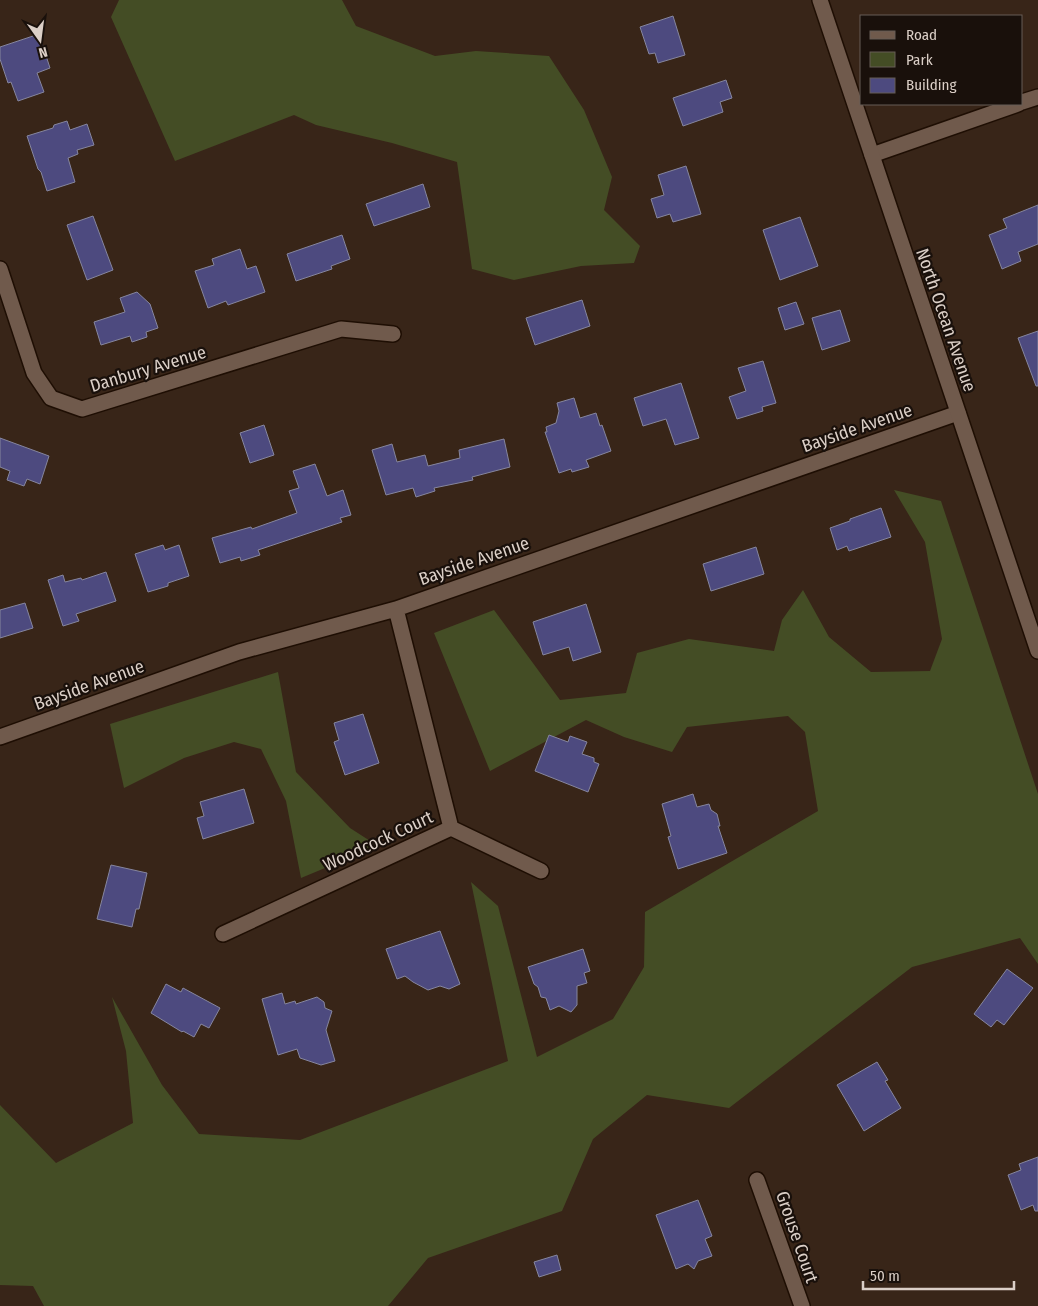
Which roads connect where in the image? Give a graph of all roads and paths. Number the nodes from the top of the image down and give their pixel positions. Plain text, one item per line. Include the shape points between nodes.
1 (820, 0) edge
2 (1038, 97) edge
3 (1023, 102) edge
4 (1015, 105) edge
5 (872, 155) junction
6 (0, 269) edge
7 (393, 334) dead end
8 (958, 413) junction
9 (396, 609) junction
10 (1038, 651) edge
11 (0, 737) edge
12 (451, 828) junction
13 (541, 871) dead end
14 (223, 934) dead end
15 (758, 1180) dead end
16 (802, 1306) edge

1 - 5 street, North Ocean Avenue
2 - 3 street
4 - 5 street
5 - 8 street, North Ocean Avenue
6 - 7 street, Danbury Avenue via 34,373 51,398 82,409 340,329
8 - 9 street, Bayside Avenue
8 - 10 street, North Ocean Avenue
9 - 11 street, Bayside Avenue via 239,652
9 - 12 street, Woodcock Court
12 - 13 street
12 - 14 street, Woodcock Court
15 - 16 street, Grouse Court

